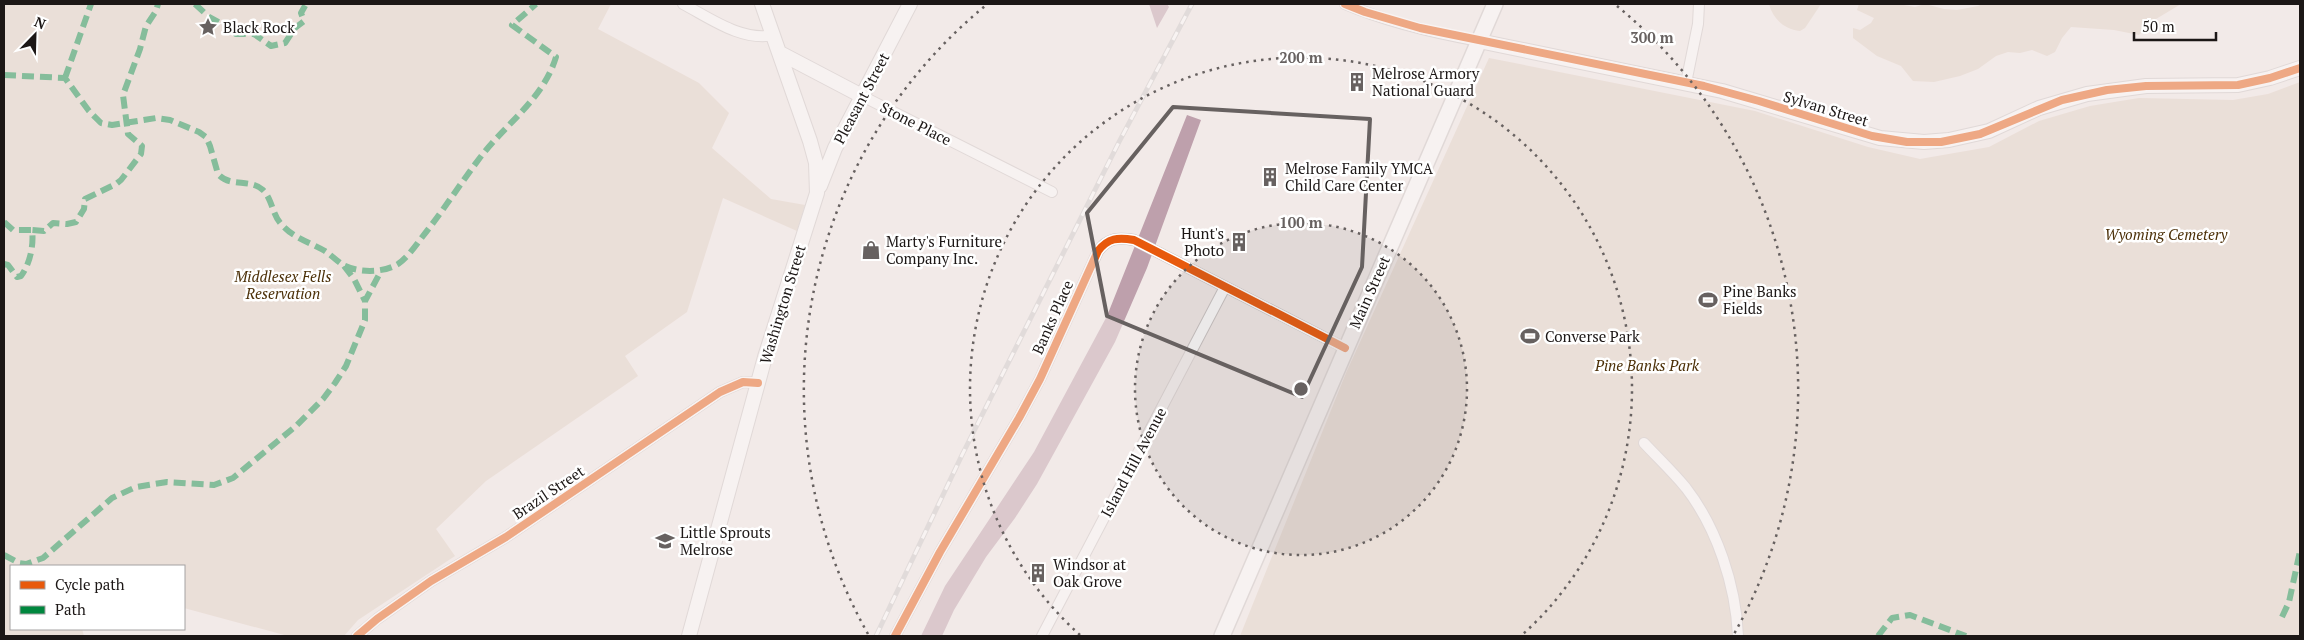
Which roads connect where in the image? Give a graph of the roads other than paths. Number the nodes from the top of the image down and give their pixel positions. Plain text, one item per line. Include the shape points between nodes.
1 (683, 4) edge
2 (762, 4) edge
3 (910, 4) edge
4 (1345, 4) edge
5 (1495, 4) edge
6 (1699, 4) edge
7 (774, 35) junction
8 (1479, 41) junction
9 (780, 53) junction
10 (2300, 68) edge
11 (1686, 83) junction
12 (862, 96) junction
13 (1052, 192) dead end
14 (817, 194) junction
15 (1225, 287) junction
16 (1345, 348) junction
17 (758, 383) junction
18 (1644, 443) dead end
19 (357, 636) edge
20 (689, 636) edge
21 (895, 636) edge
22 (1042, 636) edge
23 (1222, 636) edge
24 (1738, 636) edge

1 - 7 street via 740,33 761,38
2 - 7 main road, Washington Street
3 - 12 main road, Pleasant Street
4 - 8 street, Sylvan Street via 1403,23
5 - 8 main road, Main Street
6 - 11 street
7 - 9 main road, Washington Street
8 - 11 main road, Sylvan Street
8 - 16 main road, Main Street
9 - 12 main road, Stone Place
9 - 14 main road, Washington Street via 814,156
10 - 11 main road, Sylvan Street via 2238,85 2146,86 2093,93 2039,108 1989,131 1932,142 1880,138
12 - 13 street, Stone Place
12 - 14 main road, Pleasant Street via 835,148
14 - 17 main road, Washington Street
15 - 16 street, Banks Place
15 - 21 street, Banks Place via 1134,240 1115,238 1103,245 1036,387
15 - 22 street, Island Hill Avenue
16 - 23 main road, Main Street
17 - 19 street, Brazil Street via 743,382 720,392 506,537 431,581
17 - 20 main road, Washington Street
18 - 24 street via 1686,489 1704,516 1728,576 1736,608

